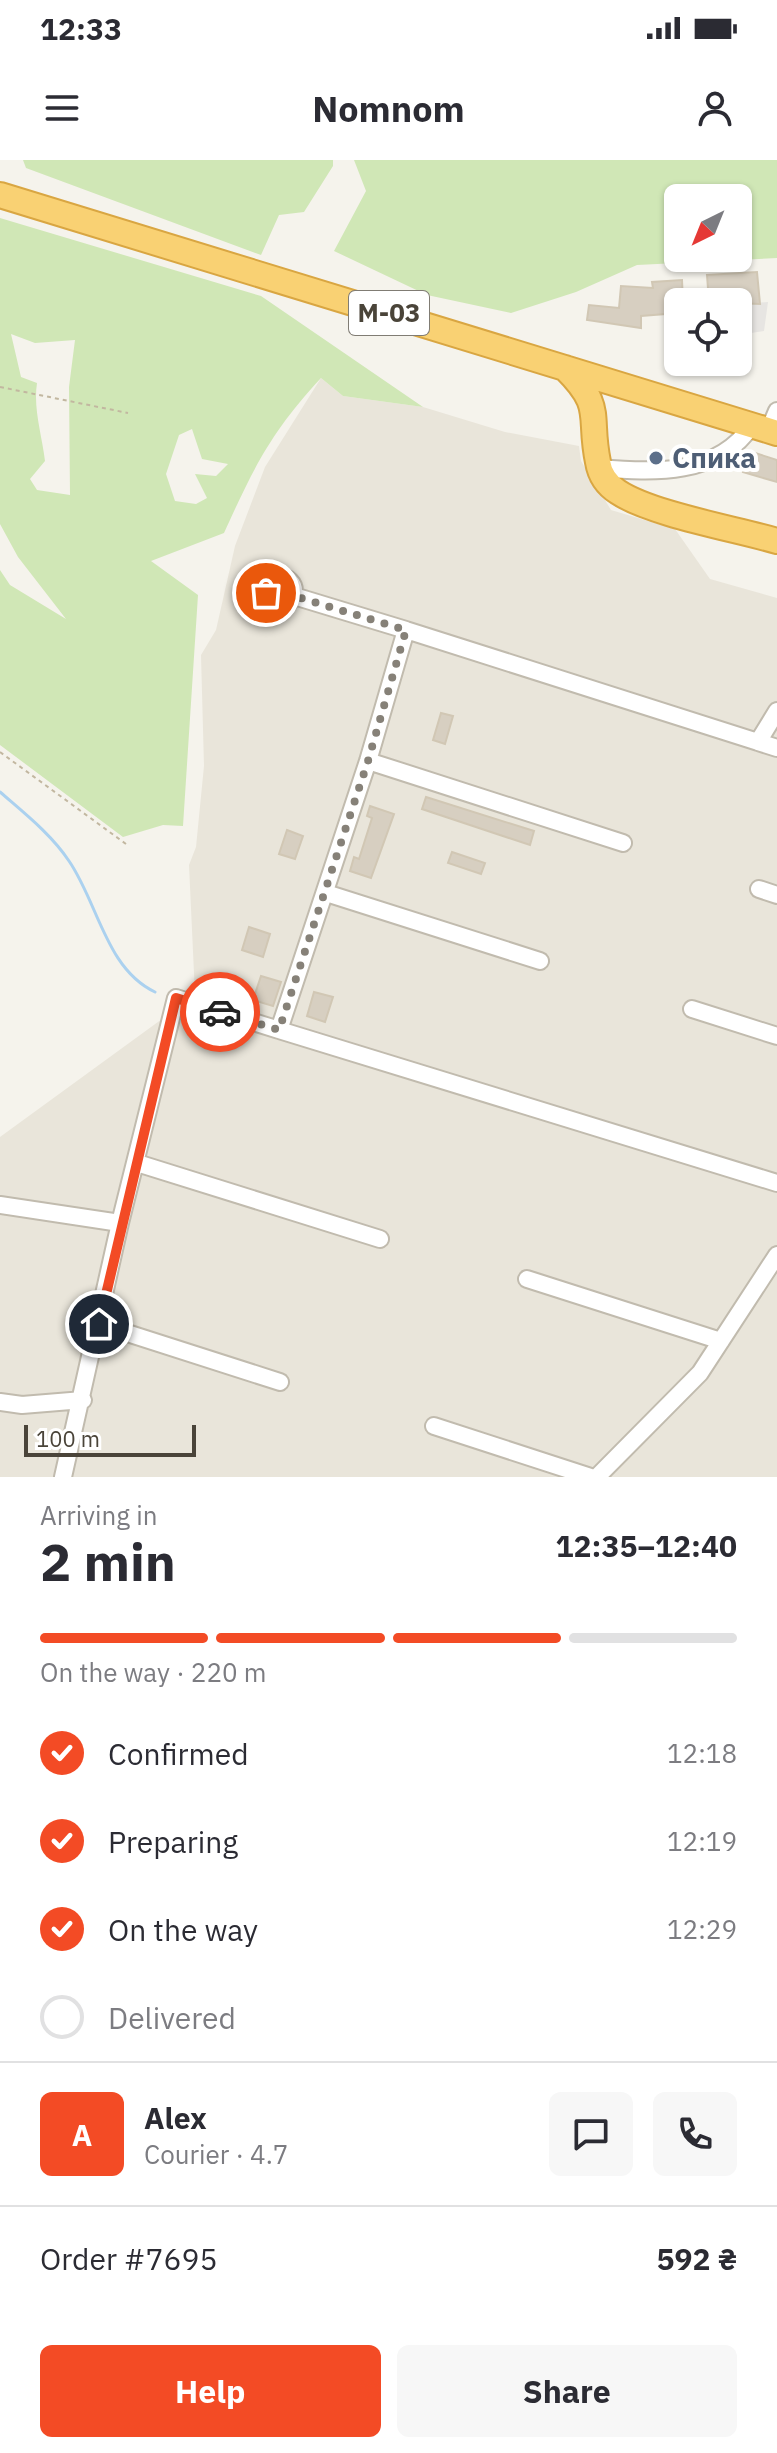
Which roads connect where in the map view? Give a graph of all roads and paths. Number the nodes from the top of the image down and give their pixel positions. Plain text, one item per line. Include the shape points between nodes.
1 (0, 195) edge
2 (563, 366) junction
3 (0, 387) edge
4 (128, 413) dead end
5 (769, 425) edge
6 (599, 468) junction
7 (777, 541) edge
8 (294, 596) dead end
9 (406, 630) junction
10 (777, 711) edge
11 (758, 742) junction
12 (777, 748) edge
13 (0, 752) edge
14 (368, 761) junction
15 (623, 843) dead end
16 (126, 844) dead end
17 (759, 889) dead end
18 (326, 893) junction
19 (777, 895) edge
20 (540, 961) dead end
21 (692, 1009) dead end
22 (279, 1030) junction
23 (777, 1036) edge
24 (137, 1163) junction
25 (777, 1183) edge
26 (0, 1205) edge
27 (120, 1223) junction
28 (380, 1239) dead end
29 (777, 1255) edge
30 (527, 1279) dead end
31 (99, 1324) junction
32 (721, 1341) junction
33 (280, 1382) dead end
34 (83, 1400) junction
35 (0, 1402) edge
36 (434, 1426) dead end
37 (63, 1477) edge
38 (594, 1477) edge

1 - 2 highway, М-03
2 - 5 highway, М-03
2 - 6 highway via 588,391
3 - 4 path
5 - 6 street via 695,465 643,472
6 - 7 highway via 616,491 641,504
8 - 9 street
9 - 11 street
9 - 14 street
10 - 11 street
11 - 12 street
13 - 16 path
14 - 15 street
14 - 18 street
17 - 19 street
18 - 20 street
18 - 22 street
21 - 23 street
22 - 24 street via 176,998
22 - 25 street
24 - 27 street
24 - 28 street
26 - 27 street
27 - 31 street
29 - 32 street
30 - 32 street
31 - 33 street
31 - 34 street
32 - 38 street via 700,1373
34 - 35 street
34 - 37 street
36 - 38 street

